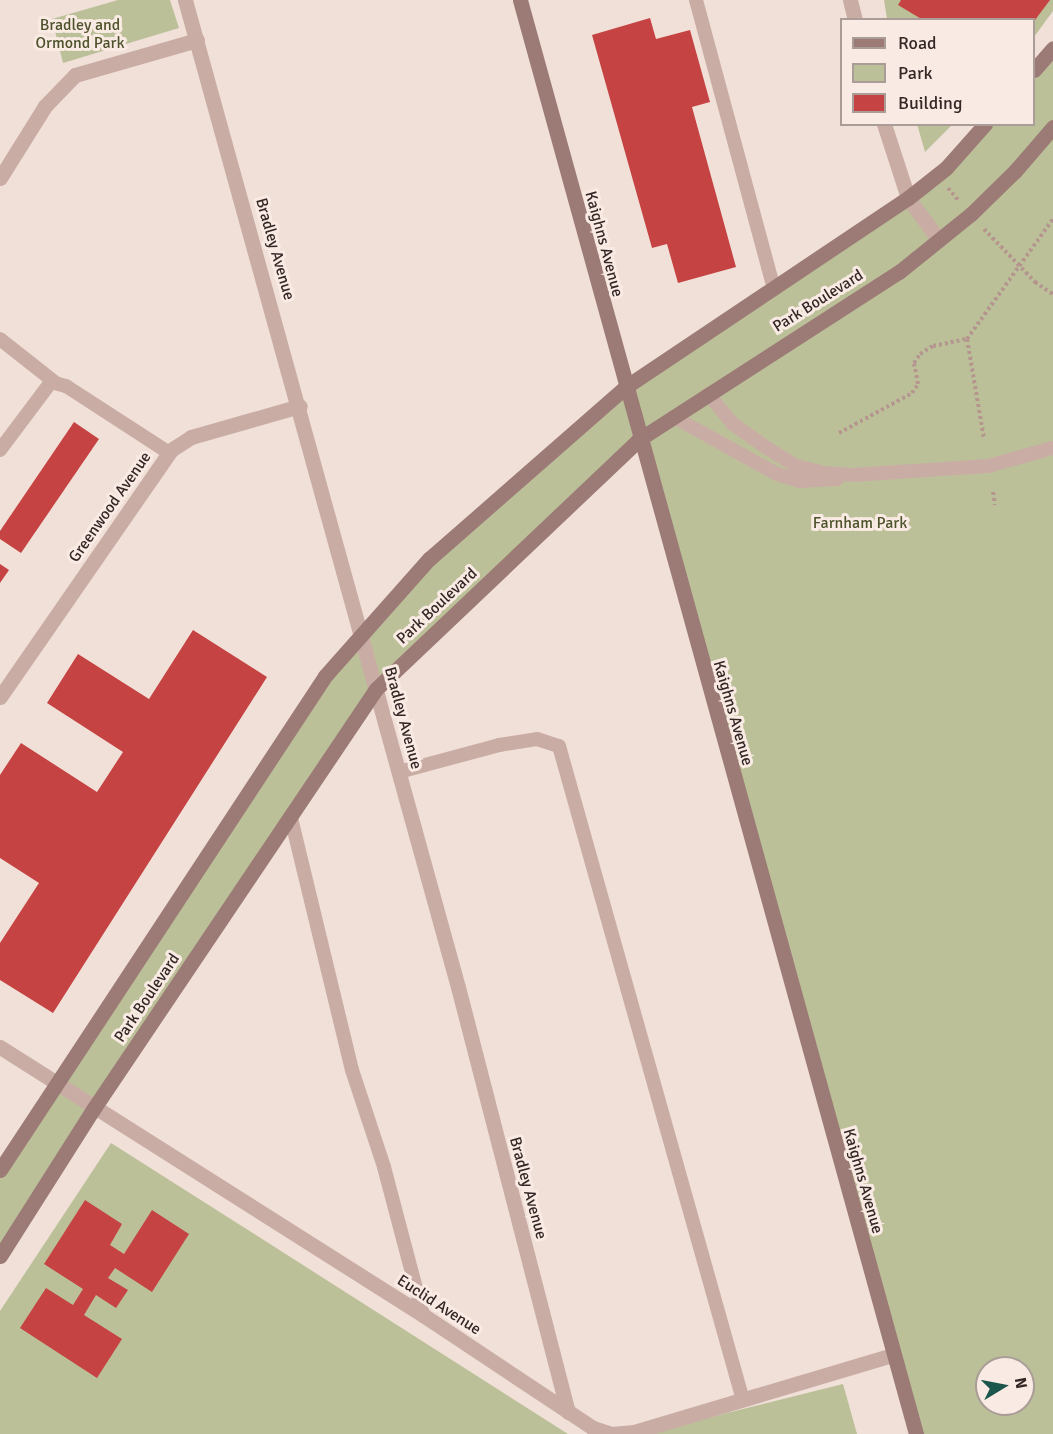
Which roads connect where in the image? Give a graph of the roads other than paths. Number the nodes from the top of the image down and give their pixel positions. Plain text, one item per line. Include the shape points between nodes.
1 (185, 0) edge
2 (520, 0) edge
3 (696, 0) edge
4 (850, 0) edge
5 (854, 18) edge
6 (197, 40) junction
7 (1053, 48) edge
8 (1035, 69) edge
9 (885, 126) edge
10 (983, 126) edge
11 (1053, 127) edge
12 (0, 178) edge
13 (909, 198) junction
14 (939, 240) junction
15 (774, 289) junction
16 (0, 339) edge
17 (56, 383) junction
18 (624, 388) junction
19 (708, 394) junction
20 (300, 406) junction
21 (674, 417) junction
22 (638, 440) junction
23 (1053, 448) edge
24 (0, 450) edge
25 (169, 453) junction
26 (853, 475) junction
27 (361, 632) junction
28 (376, 689) junction
29 (0, 697) edge
30 (399, 772) junction
31 (291, 818) junction
32 (0, 1047) edge
33 (56, 1084) junction
34 (94, 1108) junction
35 (0, 1170) edge
36 (0, 1256) edge
37 (423, 1315) junction
38 (894, 1355) junction
39 (743, 1400) junction
40 (568, 1413) junction
41 (916, 1434) edge

1 - 6 street, Bradley Avenue
2 - 18 street, Kaighns Avenue
3 - 15 lane
4 - 5 street
6 - 12 street via 75,75 45,106
6 - 20 street, Bradley Avenue
7 - 8 street
9 - 13 street
10 - 13 street, Park Boulevard via 946,168
11 - 14 street, Park Boulevard via 1016,171
13 - 14 street
13 - 15 street, Park Boulevard
14 - 19 street, Park Boulevard via 899,272
15 - 18 street, Park Boulevard
16 - 17 lane
17 - 24 lane via 46,385
17 - 25 lane
18 - 22 street, Kaighns Avenue
18 - 27 street, Park Boulevard via 429,559
19 - 21 street, Park Boulevard
19 - 26 lane via 733,424 796,466
20 - 25 street, Greenwood Avenue via 191,437
20 - 27 street, Bradley Avenue
21 - 22 street, Park Boulevard
21 - 26 lane via 777,474 800,482
22 - 28 street, Park Boulevard
22 - 38 street, Kaighns Avenue
23 - 26 lane via 988,466
25 - 29 street, Greenwood Avenue
27 - 28 street, Bradley Avenue
27 - 33 street, Park Boulevard via 325,676
28 - 30 street, Bradley Avenue
28 - 31 street, Park Boulevard
30 - 39 lane via 499,745 537,739 559,746
30 - 40 street, Bradley Avenue
31 - 34 street, Park Boulevard
31 - 37 lane via 352,1070 384,1167
32 - 33 street, Euclid Avenue
33 - 34 street, Euclid Avenue
33 - 35 street, Park Boulevard
34 - 36 street, Park Boulevard
34 - 37 street, Euclid Avenue
37 - 40 street, Euclid Avenue
38 - 39 street, Euclid Avenue
38 - 41 street, Kaighns Avenue
39 - 40 street, Euclid Avenue via 634,1432 611,1434

